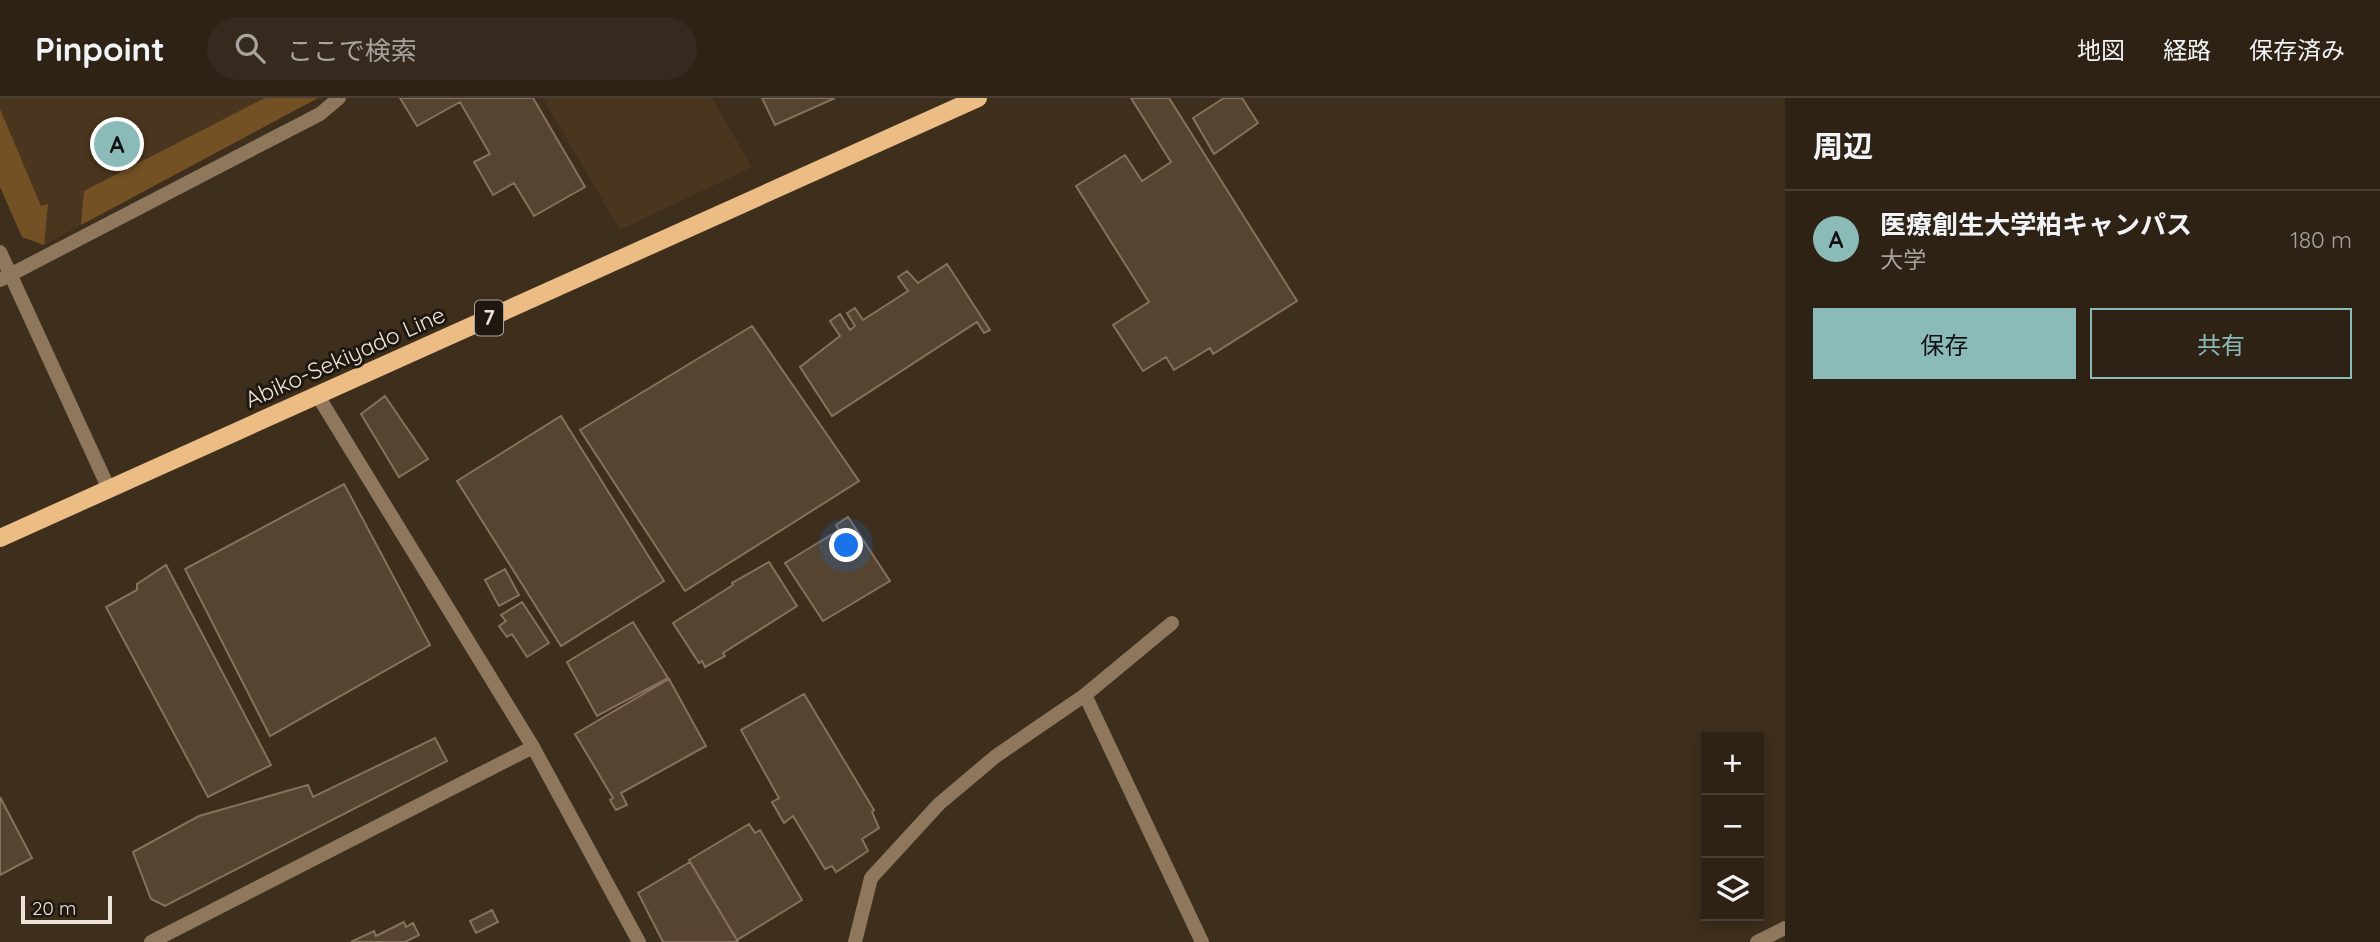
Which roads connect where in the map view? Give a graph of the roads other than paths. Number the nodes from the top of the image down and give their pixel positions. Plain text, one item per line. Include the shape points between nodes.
1 (339, 98) edge
2 (978, 98) edge
3 (0, 252) edge
4 (5, 277) edge
5 (318, 396) junction
6 (110, 489) junction
7 (0, 538) edge
8 (1172, 623) dead end
9 (1085, 695) junction
10 (533, 747) junction
11 (1785, 928) edge
12 (151, 942) edge
13 (639, 942) edge
14 (855, 942) edge
15 (1202, 942) edge
16 (1757, 942) edge

1 - 4 street via 320,114
2 - 5 main road, Abiko-Sekiyado Line / 7
3 - 4 street
4 - 6 street
5 - 6 main road, Abiko-Sekiyado Line / 7
5 - 10 street
6 - 7 main road, Abiko-Sekiyado Line / 7
8 - 9 street
9 - 14 street via 996,756 939,804 897,848 871,878
9 - 15 street
10 - 12 street
10 - 13 street
11 - 16 street

